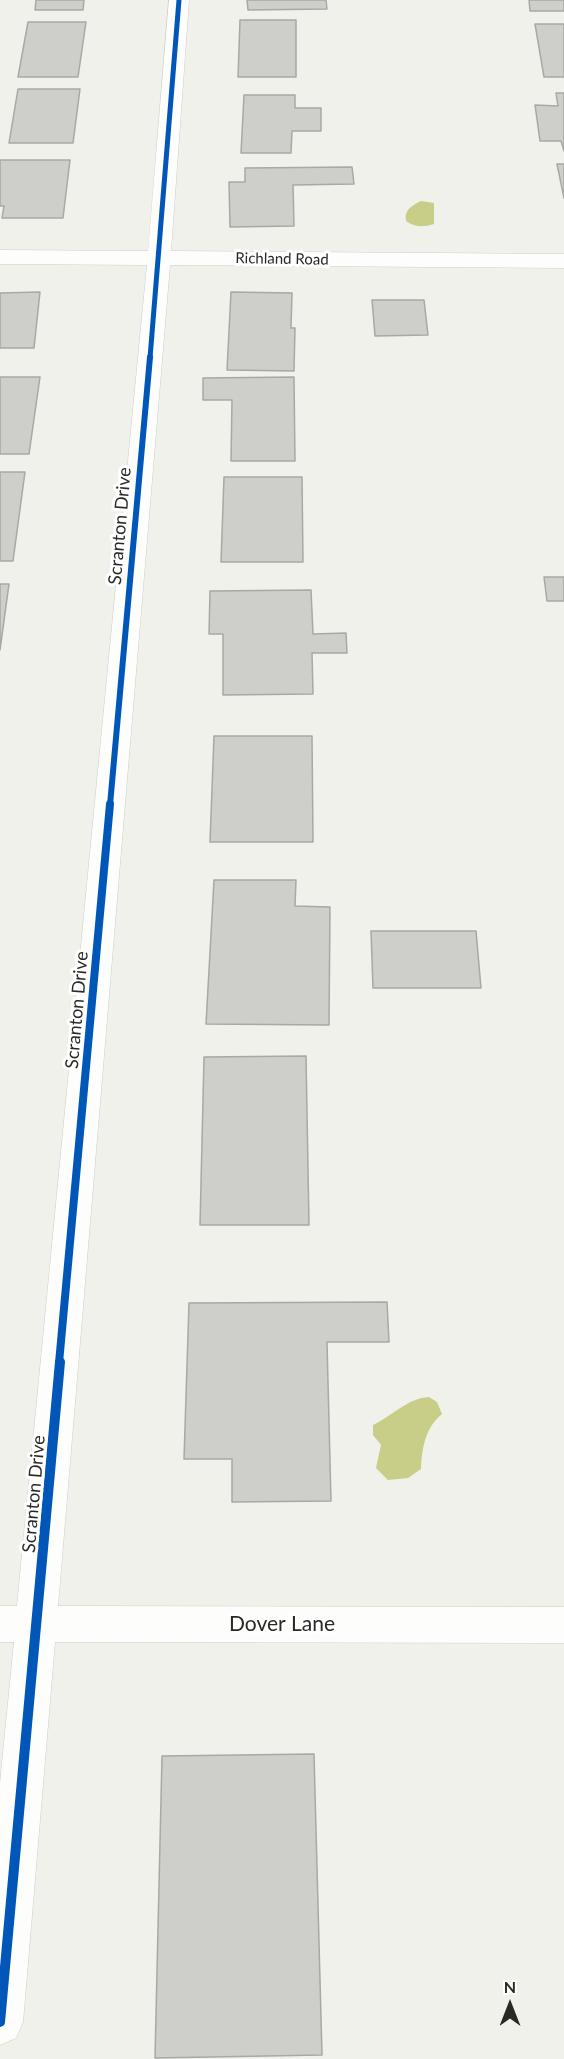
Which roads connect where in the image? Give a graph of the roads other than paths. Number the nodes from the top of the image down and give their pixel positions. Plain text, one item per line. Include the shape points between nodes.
1 (179, 0) edge
2 (0, 257) edge
3 (159, 258) junction
4 (564, 261) edge
5 (19, 1624) edge
6 (564, 1624) edge
7 (0, 2022) edge

1 - 3 street, Scranton Drive
2 - 3 street, Richland Road
3 - 4 street, Richland Road
3 - 5 street, Scranton Drive
5 - 6 street, Dover Lane
5 - 7 street, Scranton Drive

